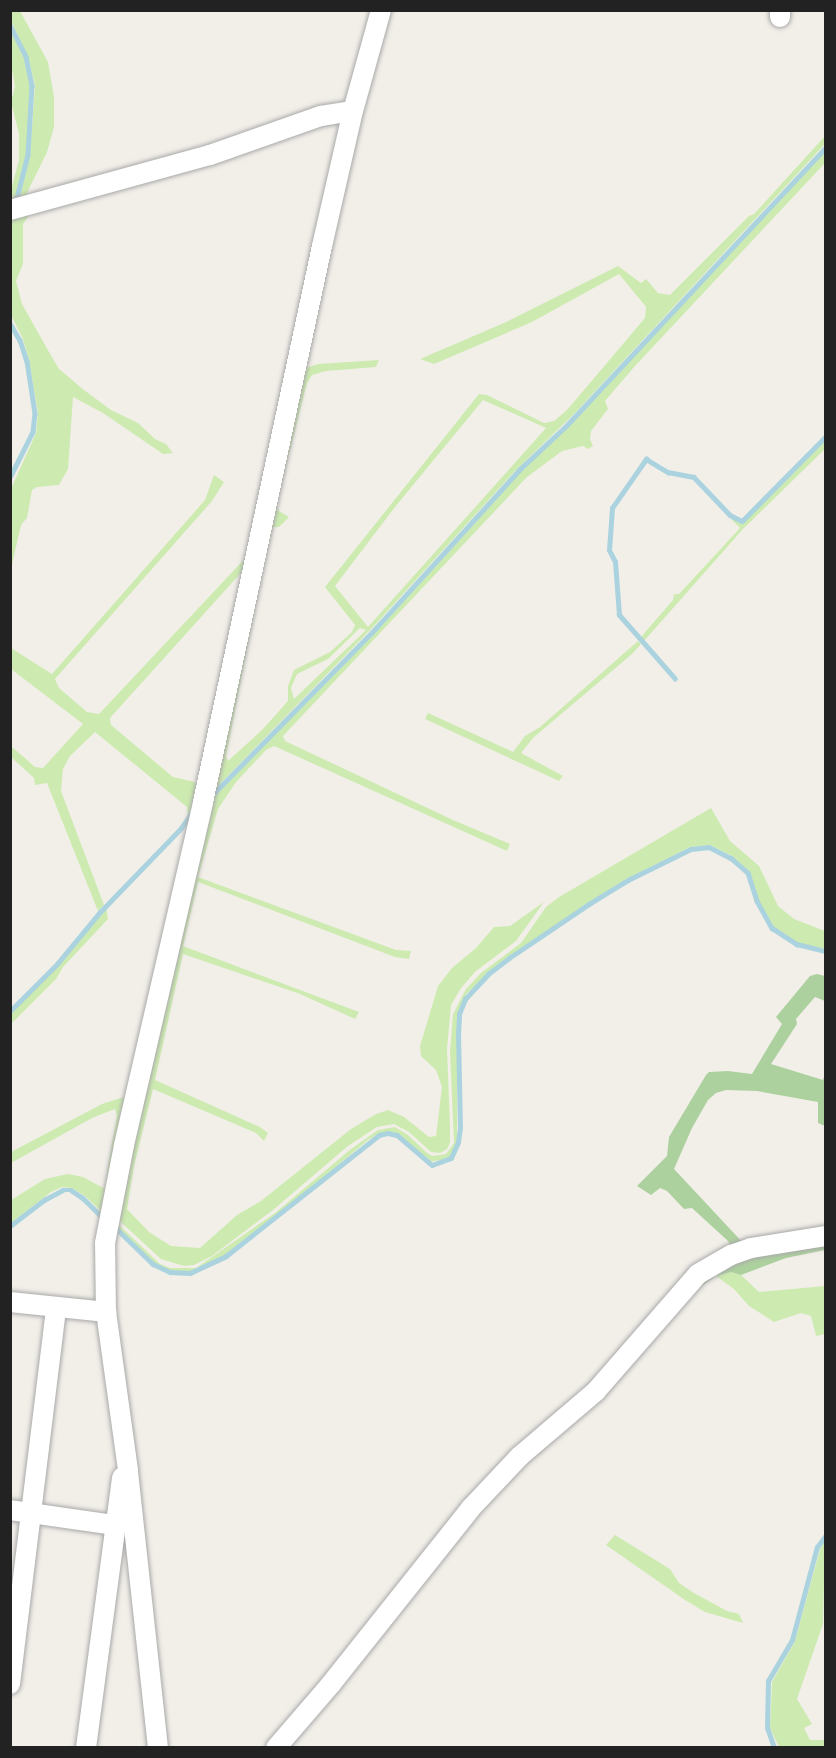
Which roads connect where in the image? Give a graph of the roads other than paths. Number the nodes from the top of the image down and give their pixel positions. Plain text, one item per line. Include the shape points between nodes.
1 (381, 10) edge
2 (353, 111) junction
3 (10, 210) edge
4 (825, 1236) edge
5 (10, 1302) edge
6 (56, 1308) junction
7 (106, 1312) junction
8 (128, 1470) junction
9 (10, 1510) edge
10 (31, 1513) junction
11 (114, 1525) junction
12 (10, 1684) edge
13 (86, 1748) edge
14 (158, 1748) edge
15 (276, 1748) edge

1 - 2 street
2 - 3 street via 321,116 210,155
2 - 7 street via 203,802 121,1156 105,1242
4 - 15 street via 751,1248 698,1274 596,1391 520,1456 470,1509 345,1668
5 - 6 street
6 - 7 street
6 - 10 street
7 - 8 street
8 - 11 street via 122,1478
8 - 14 street
9 - 10 street
10 - 11 street
10 - 12 street
11 - 13 street

